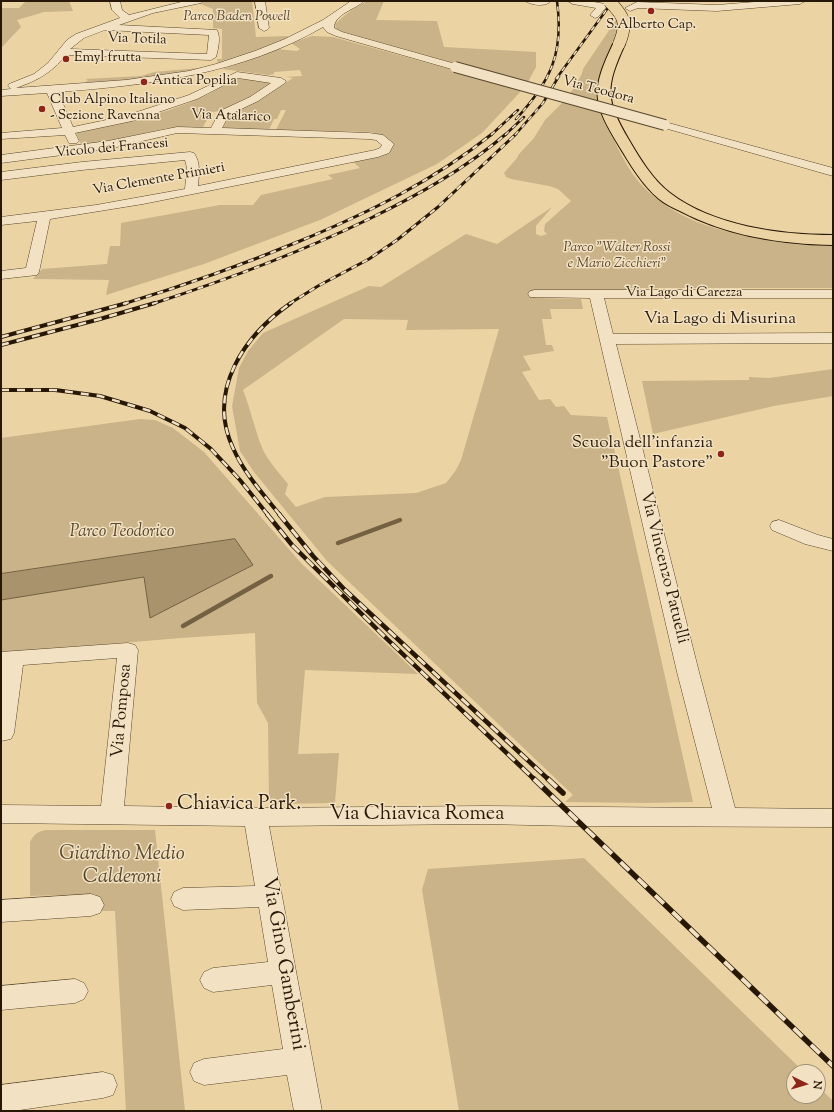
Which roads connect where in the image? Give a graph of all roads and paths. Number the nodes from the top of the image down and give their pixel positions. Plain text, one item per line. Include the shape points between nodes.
1 (115, 1) edge
2 (198, 1) edge
3 (260, 1) edge
4 (359, 1) edge
5 (530, 1) edge
6 (609, 1) edge
7 (800, 1) edge
8 (545, 2) edge
9 (576, 2) edge
10 (654, 7) dead end
11 (338, 10) junction
12 (595, 15) dead end
13 (128, 18) junction
14 (102, 27) junction
15 (264, 28) dead end
16 (356, 40) junction
17 (288, 41) junction
18 (62, 52) junction
19 (60, 73) junction
20 (131, 82) junction
21 (52, 88) junction
22 (1, 90) edge
23 (1, 93) edge
24 (69, 131) junction
25 (215, 131) junction
26 (1, 136) edge
27 (76, 150) junction
28 (1, 159) edge
29 (321, 164) joint
30 (833, 172) edge
31 (1, 176) edge
32 (191, 191) junction
33 (44, 216) junction
34 (1, 221) edge
35 (833, 240) edge
36 (1, 275) edge
37 (535, 294) dead end
38 (596, 294) junction
39 (833, 294) edge
40 (833, 338) edge
41 (608, 339) junction
42 (779, 526) dead end
43 (833, 545) edge
44 (8, 659) edge
45 (3, 733) dead end
46 (1, 814) edge
47 (112, 814) junction
48 (255, 817) junction
49 (726, 818) junction
50 (833, 818) edge
51 (270, 896) junction
52 (183, 899) dead end
53 (91, 905) dead end
54 (1, 911) edge
55 (283, 972) junction
56 (213, 980) dead end
57 (75, 991) dead end
58 (1, 998) edge
59 (299, 1060) junction
60 (204, 1072) dead end
61 (103, 1085) dead end
62 (1, 1099) edge
63 (308, 1111) edge

1 - 13 street via 118,13
2 - 13 street
3 - 15 street
4 - 11 street
5 - 8 street
6 - 35 main road, bridge via 620,13 625,24 625,33 605,75 602,88 604,101 612,122 640,170 663,195 691,212 744,231 786,238
7 - 10 street via 717,8
9 - 12 street via 602,6
11 - 16 street, Via Teodora via 329,24 330,30
11 - 17 street
13 - 14 street
14 - 18 street via 71,42
14 - 18 street, Via Totila via 214,32 214,45 210,57
16 - 17 street, Via Teodora via 316,34
16 - 30 street, Via Teodora, bridge
17 - 20 street via 222,66 188,75
18 - 19 street
19 - 20 street via 54,79 71,84
19 - 22 street via 38,76
20 - 21 street
21 - 23 street
21 - 24 street
24 - 25 street via 167,107 210,90 237,75 281,81 254,99 224,113
24 - 26 street
24 - 27 street
25 - 27 street, Via Atalarico via 170,131 108,146
25 - 29 street, Via Atalarico via 368,136 379,137 387,142 386,148 378,153
27 - 28 street, Via Atalarico
29 - 32 street, Via Clemente Primieri
31 - 32 street, Vicolo dei Francesi via 190,156 193,168
32 - 33 street, Via Clemente Primieri
33 - 34 street, Via Clemente Primieri
33 - 36 street via 32,272
37 - 38 street, Via Lago di Carezza
38 - 39 street, Via Lago di Carezza
38 - 41 street, Via Vincenzo Patuelli
40 - 41 street, Via Lago di Misurina
41 - 49 street, Via Vincenzo Patuelli
42 - 43 street via 812,540
44 - 45 street, Via Pomposa
44 - 47 street, Via Pomposa via 128,650
46 - 47 street, Via Chiavica Romea
47 - 48 street, Via Chiavica Romea
48 - 49 street, Via Chiavica Romea via 485,815
48 - 51 street, Via Gino Gamberini
49 - 50 street, Via Chiavica Romea
51 - 52 street
51 - 55 street, Via Gino Gamberini
53 - 54 street
55 - 56 street
55 - 59 street, Via Gino Gamberini
57 - 58 street
59 - 60 street
59 - 63 street, Via Gino Gamberini
61 - 62 street

